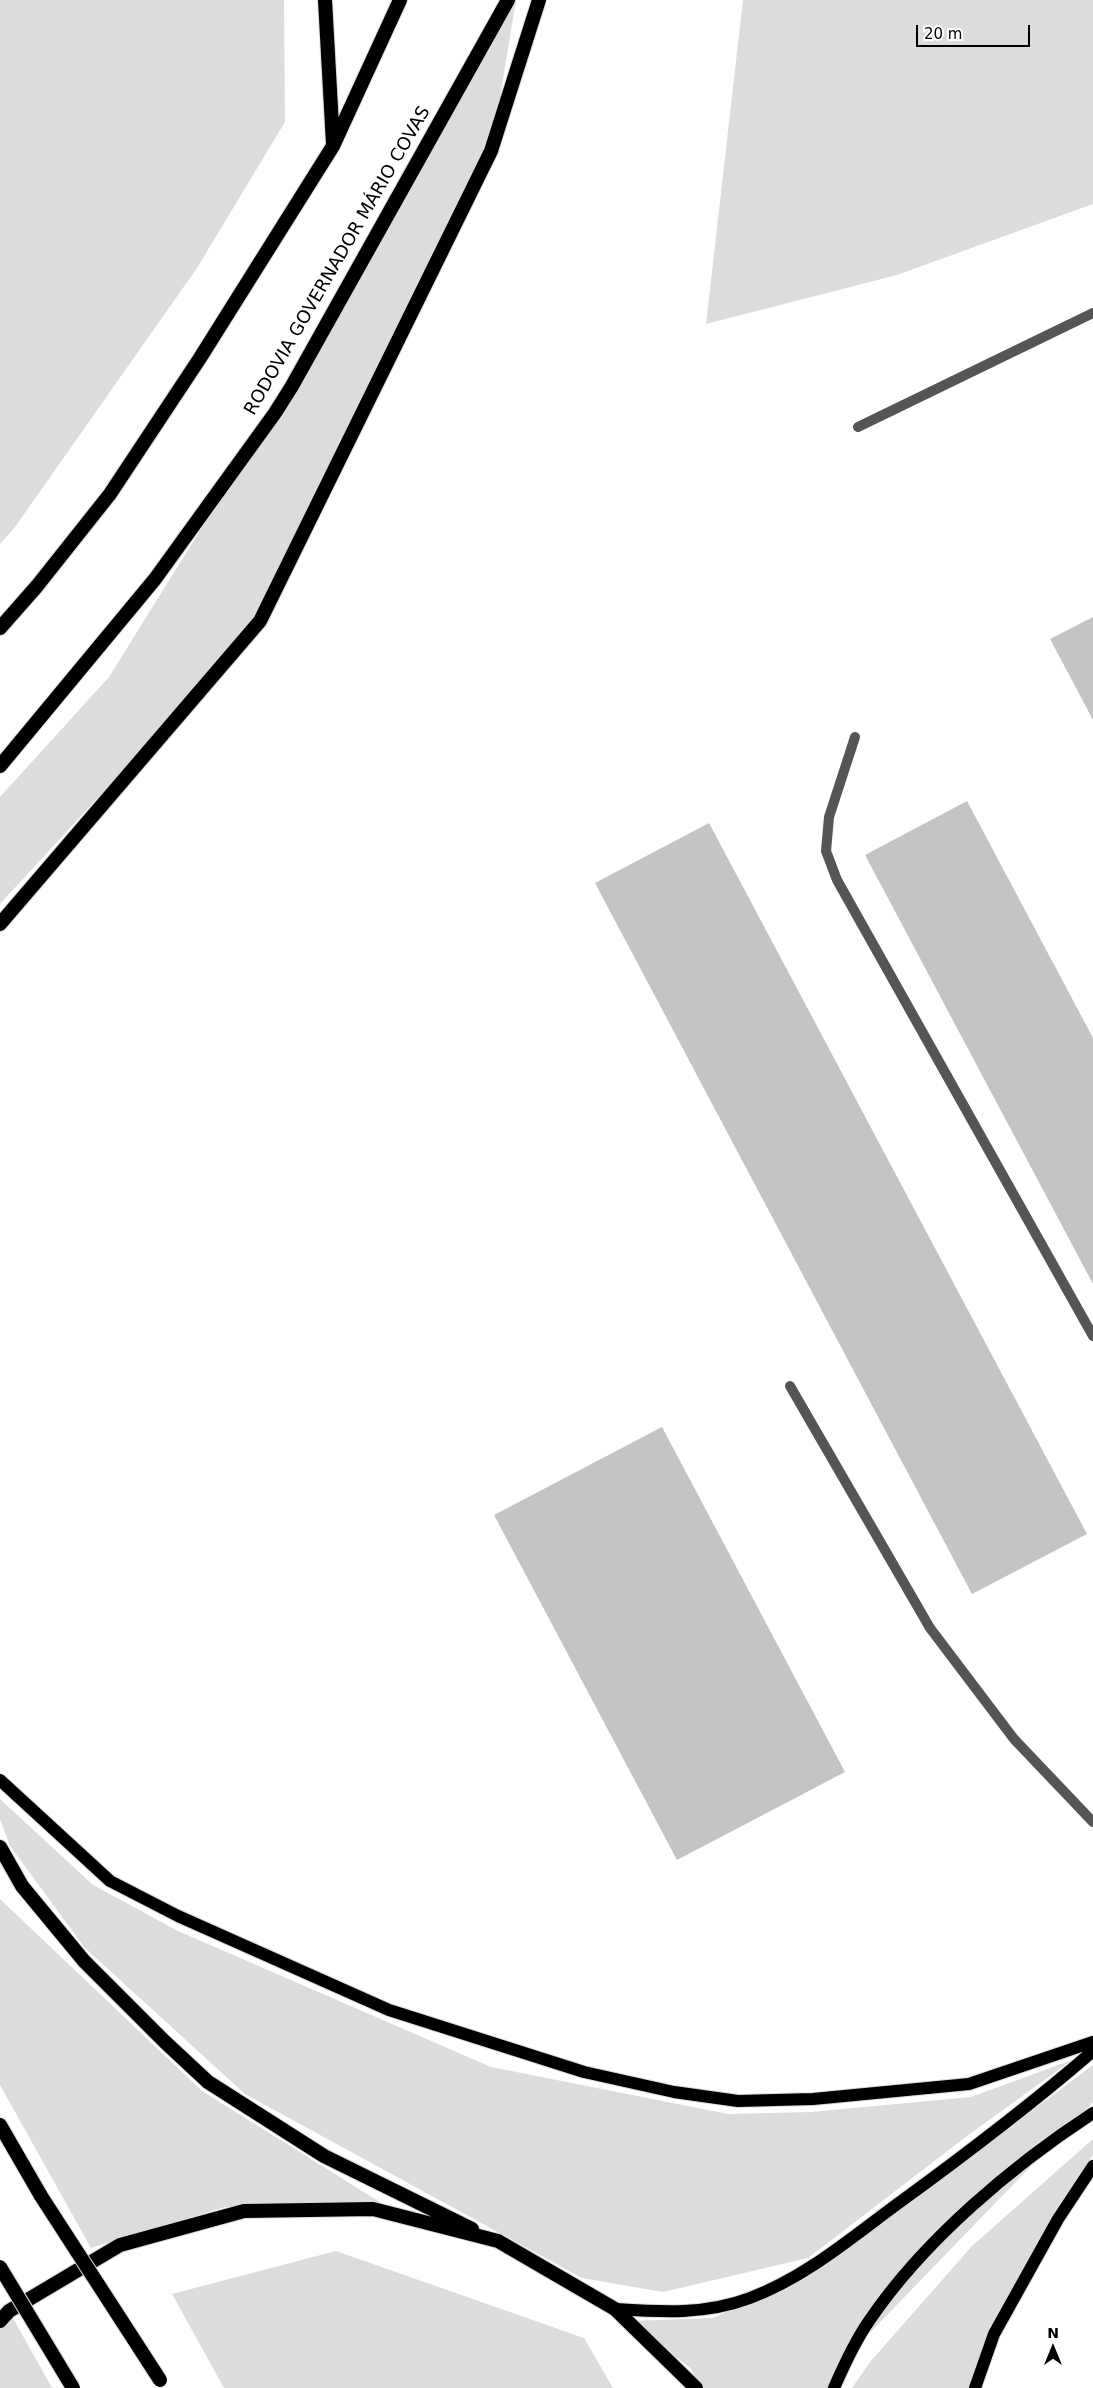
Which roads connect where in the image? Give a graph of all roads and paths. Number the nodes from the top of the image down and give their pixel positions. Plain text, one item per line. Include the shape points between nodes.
1 (325, 0) edge
2 (400, 0) edge
3 (508, 0) edge
4 (538, 0) edge
5 (333, 146) junction
6 (1093, 313) edge
7 (858, 427) dead end
8 (0, 628) edge
9 (855, 737) dead end
10 (0, 766) edge
11 (0, 924) edge
12 (1093, 1336) edge
13 (790, 1386) dead end
14 (0, 1780) edge
15 (1093, 1822) edge
16 (0, 1847) edge
17 (1093, 2042) edge
18 (1093, 2051) edge
19 (1093, 2113) edge
20 (0, 2126) edge
21 (1093, 2166) edge
22 (498, 2241) junction
23 (0, 2267) edge
24 (615, 2309) junction
25 (0, 2321) edge
26 (163, 2384) edge
27 (73, 2388) edge
28 (696, 2388) edge
29 (834, 2388) edge
30 (975, 2388) edge

1 - 5 highway
2 - 5 highway
3 - 10 highway, RODOVIA GOVERNADOR MÁRIO COVAS via 275,413 155,579
4 - 11 highway via 491,151 260,621
5 - 8 highway via 110,494
6 - 7 lane
9 - 12 lane via 829,817 826,851 836,880
13 - 15 lane via 930,1628 1014,1739
14 - 17 main road via 110,1881 161,1907 389,2010 584,2072 674,2092 738,2101 813,2099 969,2084
16 - 22 highway via 22,1886 84,1961 208,2082 324,2156
18 - 24 main road via 935,2176 794,2278 749,2298 713,2309 668,2312
19 - 29 main road via 1015,2170 924,2254 868,2322
20 - 26 highway, bridge via 41,2196
21 - 30 main road via 1058,2219 994,2334
22 - 24 highway
22 - 25 highway via 373,2209 244,2210 120,2245 9,2311
23 - 27 highway, bridge
24 - 28 highway

